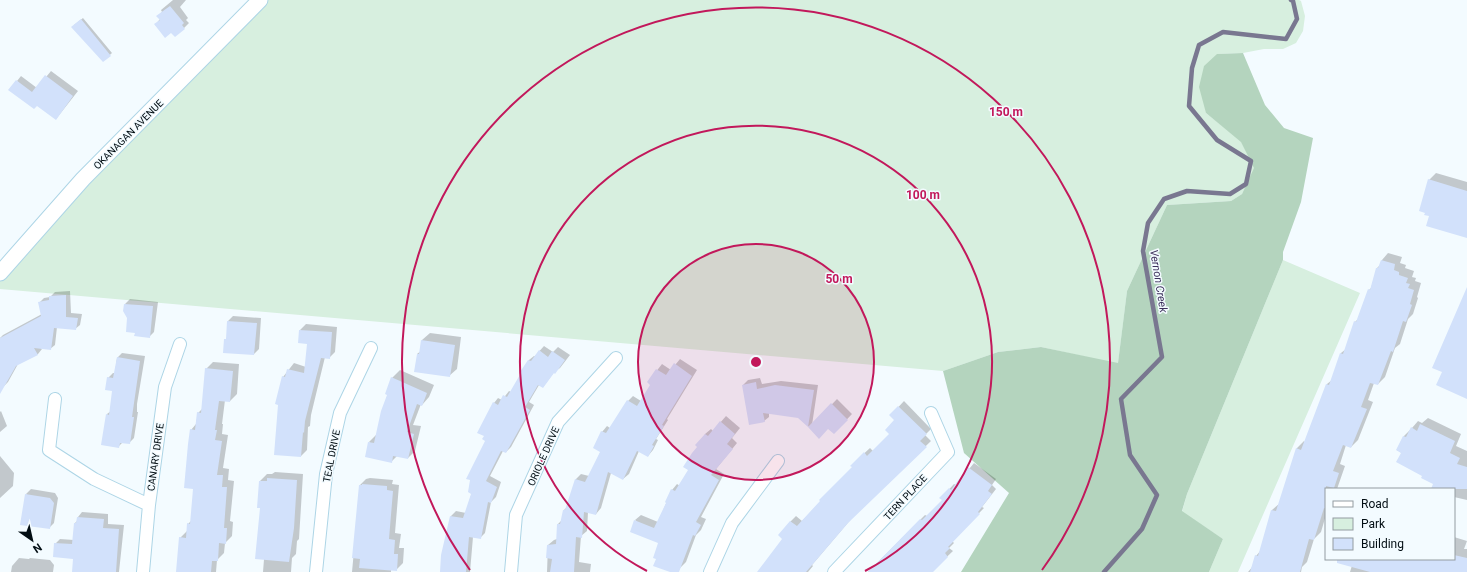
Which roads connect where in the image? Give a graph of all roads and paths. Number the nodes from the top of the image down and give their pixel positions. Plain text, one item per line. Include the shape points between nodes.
1 (260, 0) edge
2 (0, 272) edge
3 (180, 344) dead end
4 (371, 348) dead end
5 (616, 358) dead end
6 (55, 399) dead end
7 (931, 413) dead end
8 (778, 462) dead end
9 (149, 505) junction
10 (143, 572) edge
11 (316, 572) edge
12 (511, 572) edge
13 (710, 572) edge
14 (834, 572) edge

1 - 2 street, OKANAGAN AVENUE via 83,179
3 - 9 street, CANARY DRIVE via 165,387
4 - 11 street, TEAL DRIVE via 340,413 326,474
5 - 12 street, ORIOLE DRIVE via 558,422 516,515
6 - 9 street via 49,450 94,479
7 - 14 street, TERN PLACE via 948,452
8 - 13 street via 732,523
9 - 10 street, CANARY DRIVE

